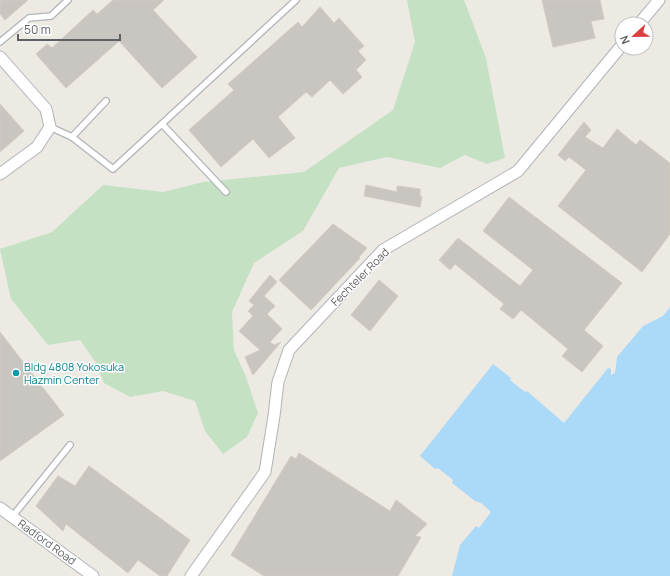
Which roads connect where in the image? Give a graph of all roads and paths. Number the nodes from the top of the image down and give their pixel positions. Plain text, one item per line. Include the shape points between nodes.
1 (68, 0) edge
2 (296, 0) edge
3 (659, 0) edge
4 (646, 16) edge
5 (0, 42) edge
6 (614, 56) edge
7 (0, 57) edge
8 (106, 101) dead end
9 (162, 124) junction
10 (50, 128) junction
11 (72, 137) junction
12 (0, 174) edge
13 (226, 192) dead end
14 (70, 445) dead end
15 (0, 508) edge
16 (12, 517) junction
17 (93, 576) edge
18 (191, 576) edge

1 - 5 lane via 51,16 29,18
2 - 9 lane
3 - 4 street
6 - 18 street, Fechteler Road via 518,171 383,250 289,350 278,382 265,472
7 - 10 street via 46,109
8 - 11 lane
9 - 11 lane via 113,169
9 - 13 lane
10 - 11 lane
10 - 12 street via 37,147
14 - 16 lane
15 - 16 street, Radford Road
16 - 17 street, Radford Road

